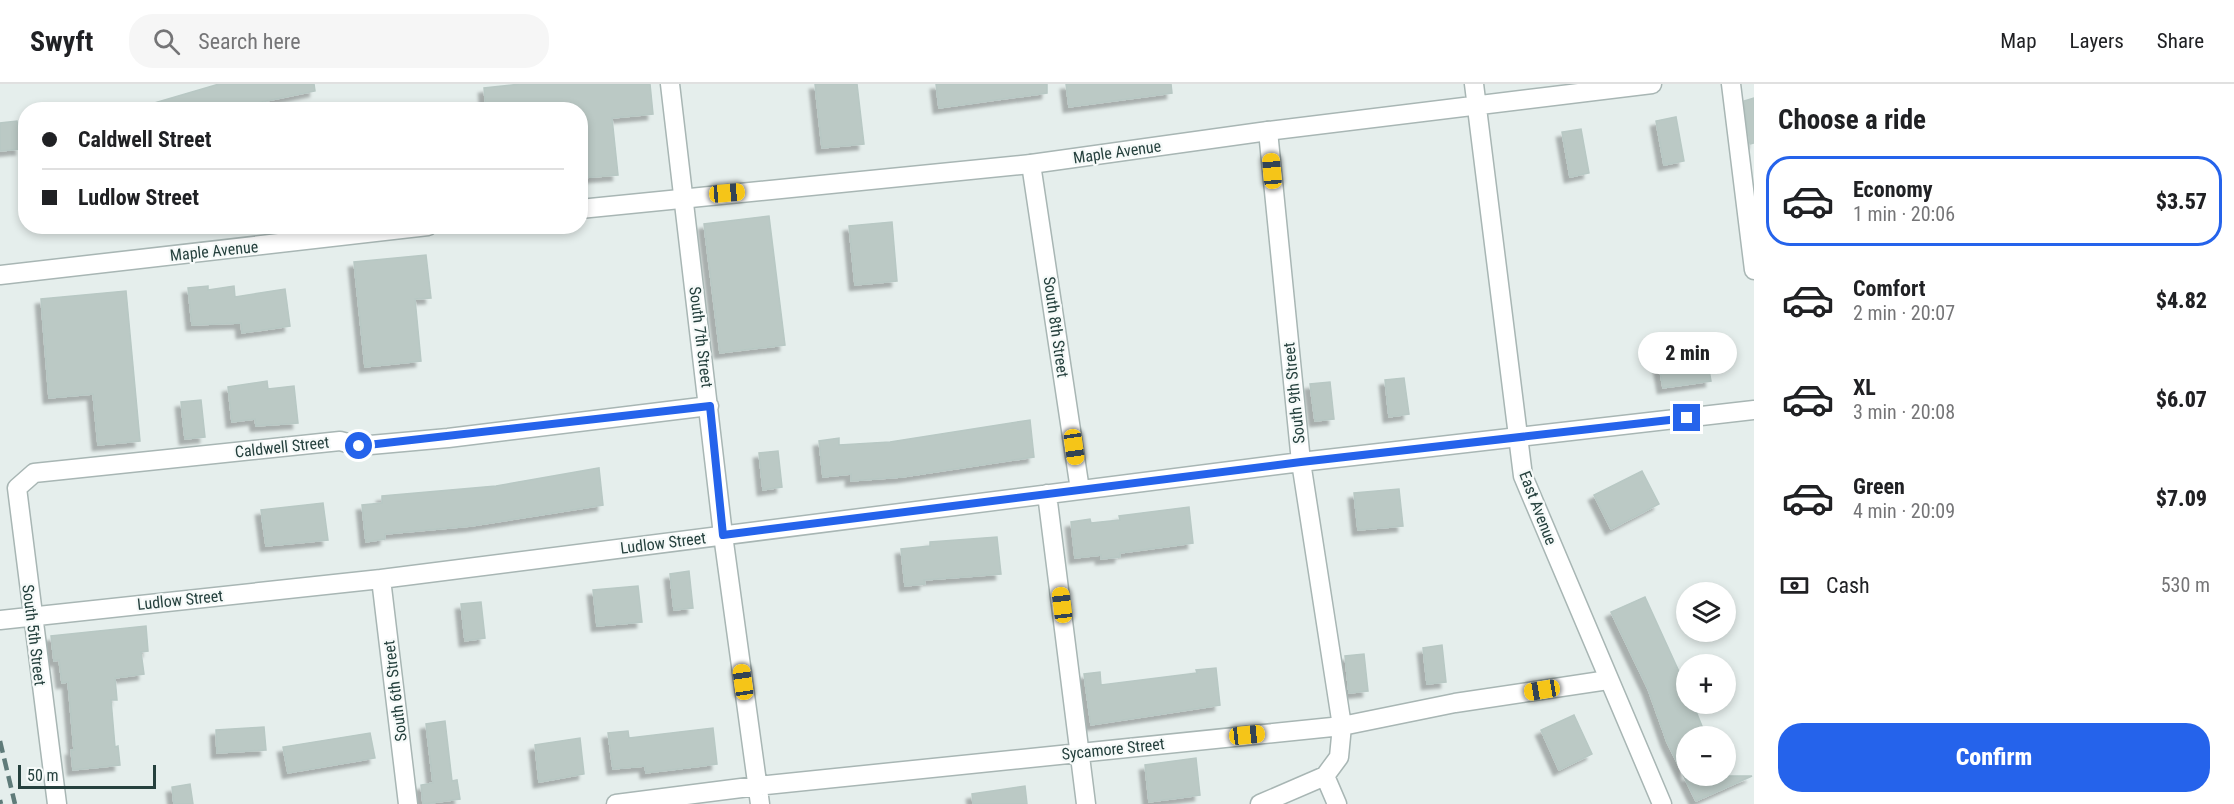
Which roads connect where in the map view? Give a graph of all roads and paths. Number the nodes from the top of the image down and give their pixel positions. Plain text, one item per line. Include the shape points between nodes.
1 (670, 84) edge
2 (1474, 84) edge
3 (1652, 84) edge
4 (1731, 84) edge
5 (1477, 107) junction
6 (1268, 130) junction
7 (1031, 164) junction
8 (682, 197) junction
9 (588, 208) edge
10 (358, 234) edge
11 (1754, 270) edge
12 (0, 275) edge
13 (710, 406) junction
14 (1754, 410) edge
15 (1517, 439) junction
16 (1301, 462) junction
17 (34, 473) joint
18 (1080, 490) junction
19 (1047, 494) junction
20 (723, 535) junction
21 (381, 579) junction
22 (31, 615) junction
23 (0, 620) edge
24 (1608, 680) junction
25 (1342, 726) junction
26 (1081, 752) junction
27 (1325, 777) junction
28 (758, 795) edge
29 (57, 804) edge
30 (408, 804) edge
31 (616, 804) edge
32 (1086, 804) edge
33 (1260, 804) edge
34 (1337, 804) edge
35 (1662, 804) edge

1 - 8 street, South 7th Street
2 - 5 street, East Avenue
3 - 5 street, Maple Avenue
4 - 11 street
5 - 6 street, Maple Avenue
5 - 15 street, East Avenue
6 - 7 street, Maple Avenue
6 - 16 street, South 9th Street
7 - 8 street, Maple Avenue
7 - 18 street, South 8th Street
8 - 9 street, Maple Avenue
8 - 13 street, South 7th Street
10 - 12 street, Maple Avenue
13 - 17 street, Caldwell Street via 448,438 359,446 340,441
13 - 20 street, South 7th Street
14 - 15 street, Ludlow Street
15 - 16 street, Ludlow Street
15 - 24 street, East Avenue via 1523,476
16 - 18 street, Ludlow Street
16 - 25 street, South 9th Street
17 - 22 street, South 5th Street via 17,488
18 - 19 street, Ludlow Street
19 - 20 street, Ludlow Street
19 - 26 street
20 - 21 street, Ludlow Street
20 - 28 street, South 7th Street
21 - 22 street, Ludlow Street
21 - 30 street, South 6th Street
22 - 23 street, Ludlow Street
22 - 29 street, South 5th Street
24 - 25 street, Sycamore Street via 1455,703
24 - 35 street, East Avenue
25 - 26 street, Sycamore Street
25 - 27 street, South 9th Street via 1339,757
26 - 28 street, Sycamore Street
26 - 32 street
27 - 33 street
27 - 34 street
28 - 31 street, Sycamore Street

